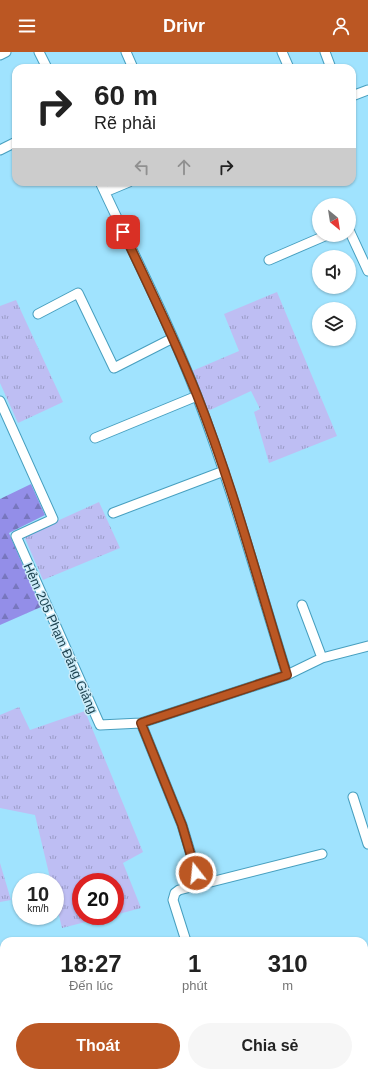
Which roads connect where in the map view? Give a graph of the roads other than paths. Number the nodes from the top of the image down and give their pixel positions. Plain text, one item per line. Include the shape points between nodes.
1 (6, 52) edge
2 (39, 52) edge
3 (126, 52) edge
4 (282, 52) edge
5 (325, 52) edge
6 (0, 55) edge
7 (45, 64) edge
8 (131, 64) edge
9 (287, 64) edge
10 (329, 64) edge
11 (368, 90) edge
12 (356, 94) edge
13 (12, 144) edge
14 (0, 150) edge
15 (102, 186) edge
16 (119, 186) edge
17 (105, 192) junction
18 (312, 242) edge
19 (354, 242) edge
20 (269, 260) dead end
21 (368, 272) edge
22 (38, 314) dead end
23 (173, 338) junction
24 (197, 396) junction
25 (0, 401) edge
26 (95, 438) dead end
27 (224, 471) junction
28 (113, 513) dead end
29 (302, 605) dead end
30 (368, 646) edge
31 (322, 658) junction
32 (287, 675) junction
33 (141, 723) junction
34 (353, 797) dead end
35 (368, 844) edge
36 (322, 854) dead end
37 (200, 885) junction
38 (185, 937) edge

1 - 6 lane
2 - 7 lane
3 - 8 lane
4 - 9 lane
5 - 10 lane
11 - 12 lane
13 - 14 lane
15 - 17 lane
16 - 17 lane
17 - 23 lane
18 - 20 lane
19 - 21 lane
22 - 23 lane via 78,293 114,368
23 - 24 lane
24 - 26 lane
24 - 27 lane
25 - 33 lane, Hẻm 205 Phạm Đăng Giảng via 53,519 16,536 100,725
27 - 28 lane
27 - 32 lane
29 - 31 lane
30 - 31 lane, Hẻm 205 Phạm Đăng Giảng
31 - 32 lane, Hẻm 205 Phạm Đăng Giảng
32 - 33 lane, Hẻm 205 Phạm Đăng Giảng
33 - 37 lane via 182,825
34 - 35 lane
36 - 37 lane
37 - 38 lane via 179,890 174,896

